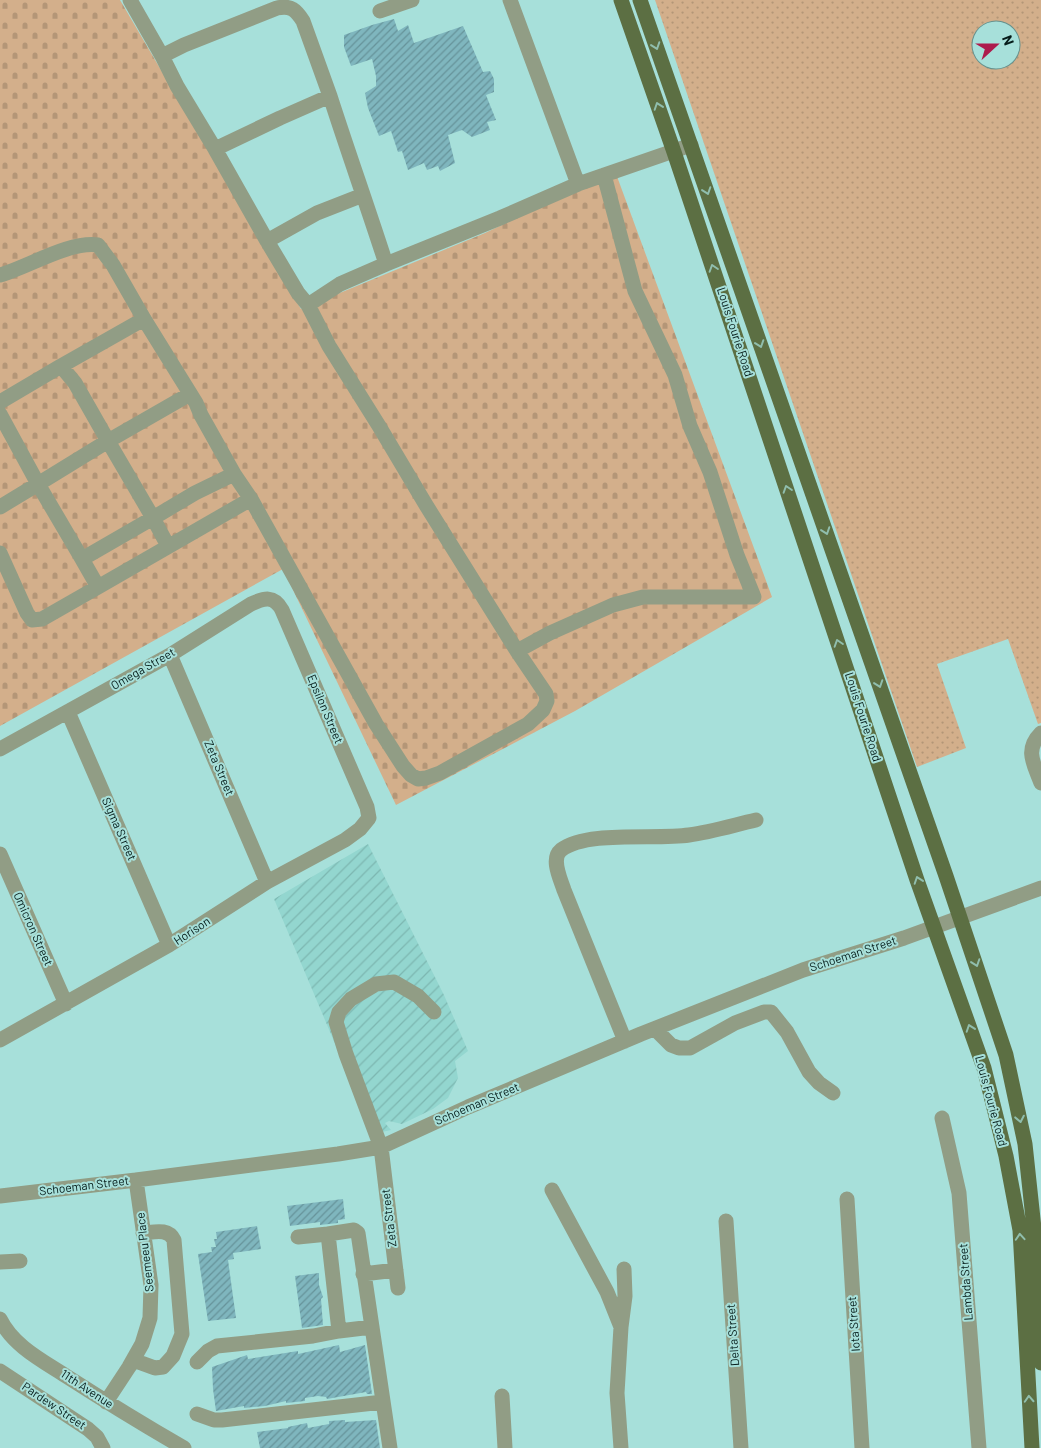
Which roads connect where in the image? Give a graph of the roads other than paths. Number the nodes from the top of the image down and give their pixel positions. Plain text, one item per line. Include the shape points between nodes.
1 (130, 0) edge
2 (412, 0) edge
3 (510, 0) edge
4 (622, 0) edge
5 (640, 0) edge
6 (380, 11) dead end
7 (162, 56) junction
8 (330, 96) junction
9 (691, 145) junction
10 (215, 149) junction
11 (674, 152) junction
12 (604, 175) junction
13 (578, 184) junction
14 (363, 195) junction
15 (267, 241) junction
16 (386, 264) junction
17 (0, 275) edge
18 (308, 305) junction
19 (144, 319) junction
20 (61, 366) junction
21 (190, 394) junction
22 (0, 402) edge
23 (0, 414) edge
24 (108, 441) junction
25 (234, 474) junction
26 (38, 484) junction
27 (250, 499) junction
28 (0, 507) edge
29 (153, 518) junction
30 (168, 546) junction
31 (0, 553) edge
32 (82, 559) junction
33 (98, 587) junction
34 (282, 610) joint
35 (517, 651) junction
36 (170, 655) junction
37 (68, 712) junction
38 (1039, 736) edge
39 (0, 749) edge
40 (1041, 783) edge
41 (367, 807) joint
42 (756, 820) dead end
43 (0, 854) edge
44 (268, 882) junction
45 (1041, 888) edge
46 (960, 916) junction
47 (933, 926) junction
48 (170, 946) junction
49 (66, 1004) junction
50 (434, 1012) dead end
51 (655, 1029) junction
52 (0, 1040) edge
53 (625, 1041) junction
54 (833, 1093) dead end
55 (942, 1118) dead end
56 (381, 1147) junction
57 (136, 1180) junction
58 (552, 1190) dead end
59 (0, 1196) edge
60 (847, 1199) dead end
61 (726, 1221) dead end
62 (143, 1233) junction
63 (328, 1234) junction
64 (298, 1237) dead end
65 (20, 1261) dead end
66 (0, 1262) edge
67 (624, 1269) dead end
68 (396, 1270) junction
69 (363, 1274) junction
70 (398, 1288) dead end
71 (0, 1320) edge
72 (372, 1327) junction
73 (621, 1327) junction
74 (339, 1331) junction
75 (133, 1360) junction
76 (197, 1362) dead end
77 (1041, 1363) edge
78 (0, 1370) edge
79 (502, 1396) dead end
80 (106, 1402) junction
81 (383, 1402) junction
82 (196, 1414) dead end
83 (103, 1448) edge
84 (184, 1448) edge
85 (390, 1448) edge
86 (505, 1448) edge
87 (621, 1448) edge
88 (741, 1448) edge
89 (862, 1448) edge
90 (979, 1448) edge
91 (1032, 1448) edge

1 - 7 street
2 - 6 street
3 - 13 street
11 -> 4 main road, Louis Fourie Road
5 -> 9 main road, Louis Fourie Road
7 - 8 street via 284,6 297,11 303,21
7 - 10 street
8 - 10 street
8 - 14 street
9 - 11 street
9 -> 46 main road, Louis Fourie Road
10 - 15 street
11 - 12 street
47 -> 11 main road, Louis Fourie Road
12 - 13 street
12 - 35 street via 635,291 674,375 754,597 643,597 613,605
13 - 16 street
14 - 15 street via 318,213
14 - 16 street
15 - 18 street
16 - 18 street via 340,284
17 - 19 street via 76,247 98,245
18 - 35 street via 329,346
19 - 20 street
19 - 21 street
20 - 22 street
20 - 24 street via 75,383
21 - 24 street
21 - 25 street
23 - 26 street
24 - 26 street
24 - 29 street
25 - 27 street
25 - 29 street
26 - 28 street
26 - 32 street
27 - 30 street
27 - 35 street via 376,724 403,766 418,779 440,773 528,724 543,710 546,694
29 - 30 street
29 - 32 street
30 - 33 street
31 - 33 street via 32,620 42,619
32 - 33 street
34 - 36 street, Omega Street via 277,602 264,598
34 - 41 street, Epsilon Street
36 - 37 street, Omega Street
36 - 44 street, Zeta Street
37 - 39 street, Omega Street
37 - 48 street, Sigma Street
38 - 40 street via 1031,750
41 - 44 street, Horison via 369,818 360,829
42 - 53 street via 688,836 594,839 574,844 559,853 557,866 564,890
43 - 49 street, Omicron Street
44 - 48 street, Horison
45 - 46 street, Schoeman Street
46 - 47 street, Schoeman Street
46 -> 77 main road, Louis Fourie Road via 1006,1055 1025,1144 1034,1228
47 - 51 street, Schoeman Street via 803,970
91 -> 47 main road, Louis Fourie Road via 1020,1230 1015,1202 984,1068
48 - 49 street, Horison
49 - 52 street, Horison
50 - 56 street, Zeta Street via 418,996 394,982 376,984 351,999 339,1012 337,1030
51 - 53 street, Schoeman Street
51 - 54 street via 671,1045 690,1048 735,1023 771,1012 788,1032 810,1072
53 - 56 street, Schoeman Street
55 - 90 street, Lambda Street via 959,1193
56 - 57 street, Schoeman Street
56 - 68 street, Zeta Street
57 - 59 street, Schoeman Street
57 - 62 street, Seemeeu Place
58 - 73 street via 607,1292
60 - 89 street, Iota Street
61 - 88 street, Delta Street
62 - 75 street, Seemeeu Place via 151,1285 150,1318
62 - 75 street via 165,1232 174,1240 182,1334 173,1356 163,1367 155,1368
63 - 64 street
63 - 69 street via 354,1230 358,1233
63 - 74 street
65 - 66 street
67 - 73 street
68 - 69 street
68 - 70 street, Zeta Street
69 - 72 street
71 - 80 street, 11th Avenue via 8,1334 28,1351
72 - 74 street
72 - 81 street
73 - 87 street via 616,1393
74 - 76 street via 217,1346
75 - 80 street, Seemeeu Place
78 - 83 street, Pardew Street via 88,1429
79 - 86 street
80 - 84 street, 11th Avenue
81 - 82 street via 222,1420
81 - 85 street

